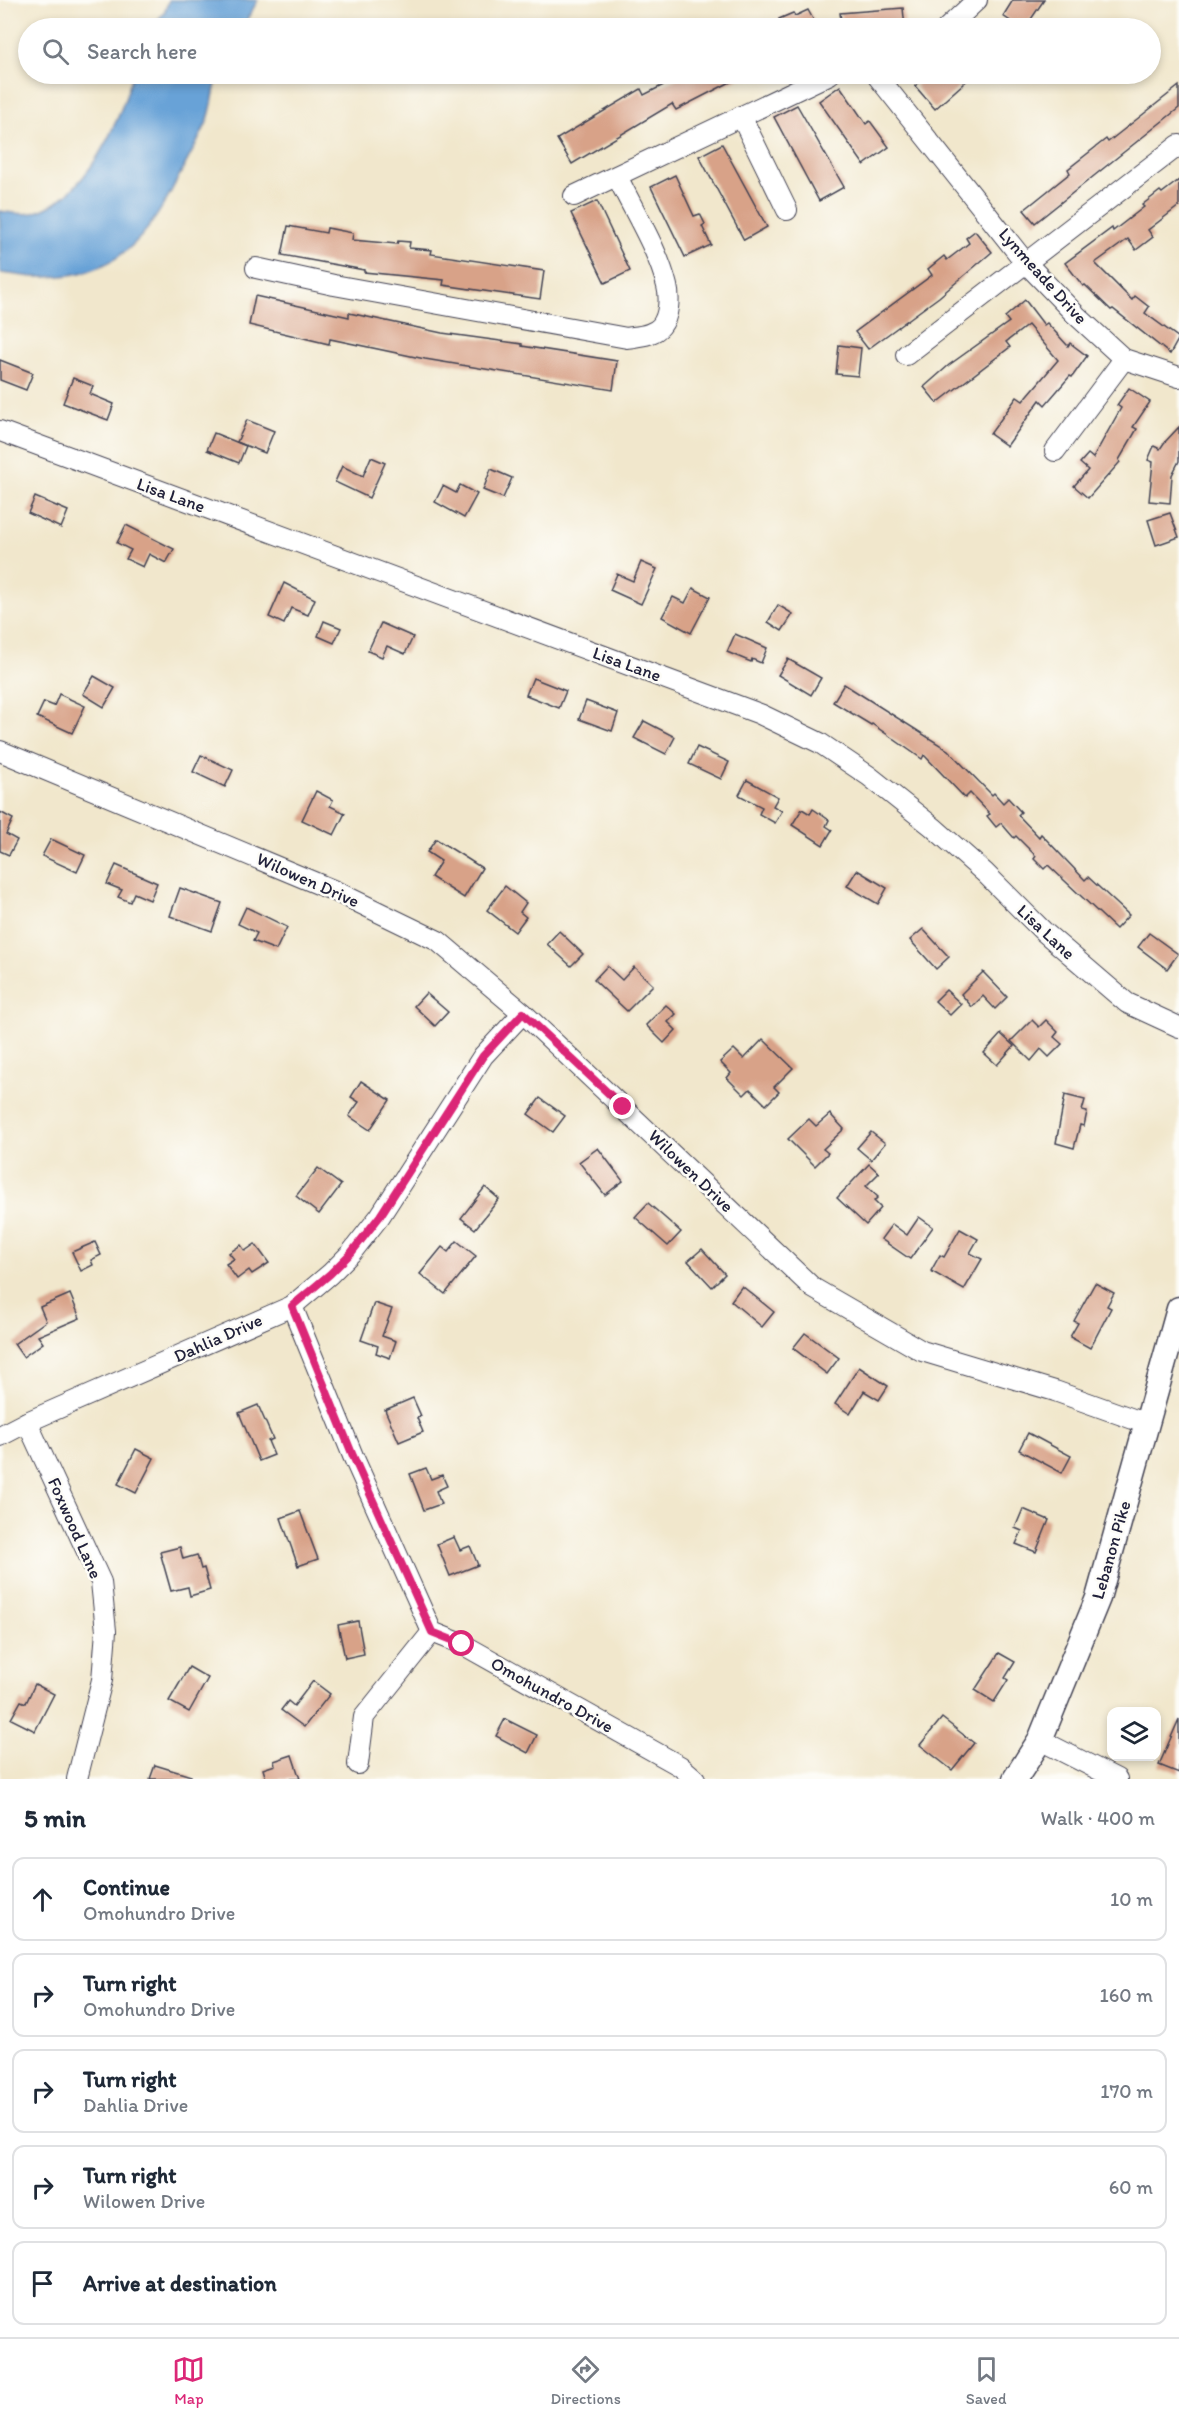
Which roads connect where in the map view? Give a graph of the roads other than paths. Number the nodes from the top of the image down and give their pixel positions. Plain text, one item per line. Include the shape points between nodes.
1 (977, 0) edge
2 (958, 18) edge
3 (809, 84) edge
4 (887, 84) edge
5 (741, 116) junction
6 (1179, 145) edge
7 (617, 176) junction
8 (574, 196) dead end
9 (787, 210) dead end
10 (1025, 262) junction
11 (256, 268) dead end
12 (906, 355) dead end
13 (1124, 359) junction
14 (1179, 377) edge
15 (0, 431) edge
16 (1054, 451) dead end
17 (0, 751) edge
18 (523, 1013) junction
19 (1179, 1027) edge
20 (292, 1306) junction
21 (1179, 1309) edge
22 (27, 1422) junction
23 (1147, 1424) junction
24 (0, 1436) edge
25 (432, 1632) junction
26 (1040, 1740) junction
27 (358, 1764) dead end
28 (77, 1779) edge
29 (695, 1779) edge
30 (1015, 1779) edge
31 (1117, 1779) edge

1 - 2 street
3 - 5 street
4 - 10 street, Lynmeade Drive
5 - 7 street
5 - 9 street
6 - 10 street
7 - 8 street
7 - 11 street via 668,288 668,313 660,327 648,335 627,338
10 - 12 street
10 - 13 street, Lynmeade Drive
13 - 14 street, Lynmeade Drive
13 - 16 street
15 - 19 street, Lisa Lane via 759,714 820,743 933,827 1042,931 1127,1003
17 - 18 street, Wilowen Drive via 335,891 438,941
18 - 20 street, Dahlia Drive via 483,1056 373,1225 330,1274
18 - 23 street, Wilowen Drive via 813,1288 922,1352 1055,1391
20 - 22 street, Dahlia Drive
20 - 25 street via 353,1456
21 - 23 main road, Lebanon Pike
22 - 24 street, Dahlia Drive
22 - 28 street, Foxwood Lane via 101,1582 106,1631 102,1680
23 - 26 main road, Lebanon Pike via 1098,1598
25 - 27 street via 364,1717
25 - 29 street, Omohundro Drive via 462,1644 680,1766
26 - 30 main road, Lebanon Pike
26 - 31 street

